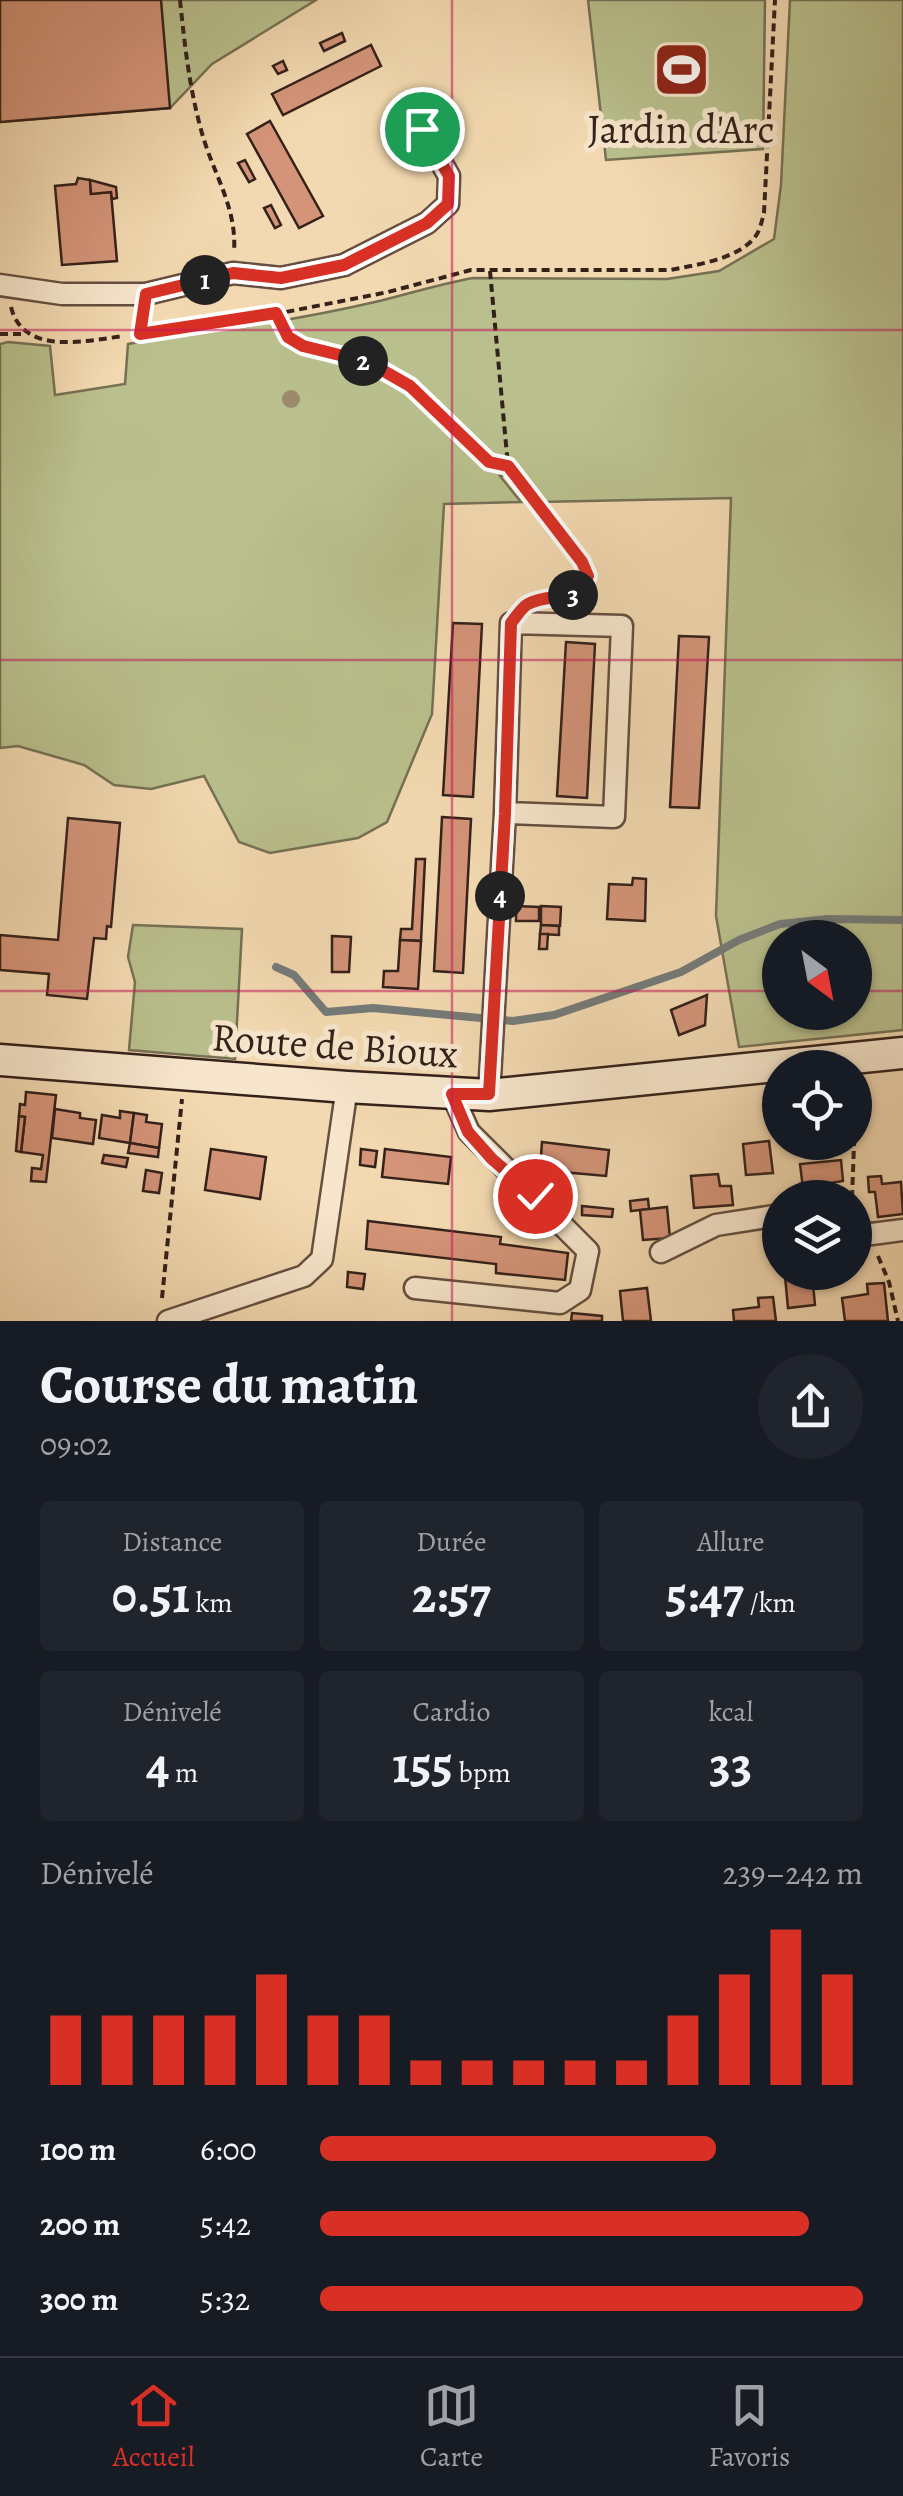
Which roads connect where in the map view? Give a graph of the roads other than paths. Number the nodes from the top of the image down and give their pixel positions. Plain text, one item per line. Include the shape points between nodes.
1 (422, 129) dead end
2 (6, 291) edge
3 (146, 294) junction
4 (140, 334) road end
5 (505, 814) junction
6 (903, 1053) edge
7 (0, 1060) edge
8 (348, 1088) junction
9 (452, 1094) junction
10 (489, 1094) junction
11 (762, 1218) edge
12 (903, 1230) edge
13 (872, 1232) edge
14 (661, 1252) dead end
15 (414, 1288) dead end
16 (165, 1311) edge

1 - 3 street via 449,176 448,204 427,223 344,265 281,278 233,273
2 - 3 street
3 - 4 lane
5 - 5 street via 614,817 622,626 511,623
5 - 10 street
6 - 10 main road, Route de Bioux
7 - 8 main road, Route de Bioux
8 - 9 main road, Route de Bioux
8 - 16 street via 322,1260 304,1276
9 - 10 main road, Route de Bioux
9 - 15 street via 468,1132 588,1251 580,1290 560,1303
11 - 14 street via 716,1225
12 - 13 street

